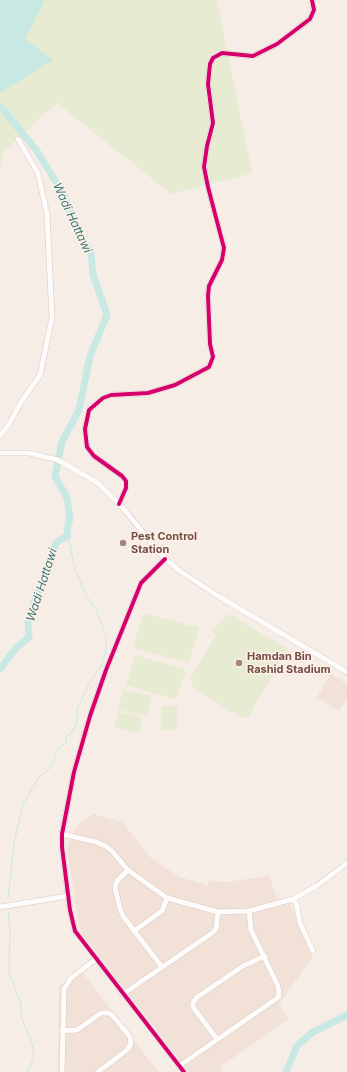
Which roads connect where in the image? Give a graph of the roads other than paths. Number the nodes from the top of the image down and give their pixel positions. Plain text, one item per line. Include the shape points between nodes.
1 (312, 0) edge
2 (18, 139) dead end
3 (0, 436) edge
4 (0, 453) edge
5 (119, 504) junction
6 (164, 558) junction
7 (347, 672) edge
8 (62, 834) junction
9 (347, 863) edge
10 (128, 870) junction
11 (68, 896) junction
12 (167, 898) junction
13 (293, 899) junction
14 (0, 907) edge
15 (248, 911) junction
16 (218, 912) junction
17 (134, 931) junction
18 (313, 951) dead end
19 (265, 956) junction
20 (96, 959) junction
21 (162, 966) junction
22 (123, 994) junction
23 (62, 1031) junction
24 (217, 1039) junction
25 (179, 1066) junction
26 (62, 1072) edge
27 (98, 1072) edge
28 (184, 1072) edge

1 - 5 street via 314,10 310,19 277,44 253,56 222,53 213,58 210,64 208,84 213,123 204,167 224,248 222,260 209,286 210,344 213,357 209,367 175,385 148,393 111,394 102,398 89,410 84,429 87,447 94,456 126,481 126,488
2 - 3 street via 38,173 47,214 52,318 40,375
4 - 5 street via 29,453 58,460 98,483
5 - 6 street
6 - 7 street via 218,596
6 - 8 street via 141,583 90,716 74,772
8 - 10 street via 105,846
8 - 11 street
9 - 13 street
10 - 12 street
10 - 17 street via 115,887 115,894 123,916
11 - 14 street
11 - 20 street via 75,931
12 - 16 street
12 - 17 street via 162,911
13 - 15 street
13 - 18 street via 300,923
15 - 16 street
15 - 19 street via 251,930
16 - 21 street via 216,929 212,933
17 - 21 street
19 - 24 street via 278,986 279,996
19 - 24 street via 243,966 193,1002 193,1007
20 - 22 street
20 - 23 street via 66,984
21 - 22 street
22 - 25 street
23 - 26 street
23 - 27 street via 77,1030 101,1013 112,1015 130,1037 131,1044
24 - 25 street
25 - 28 street

